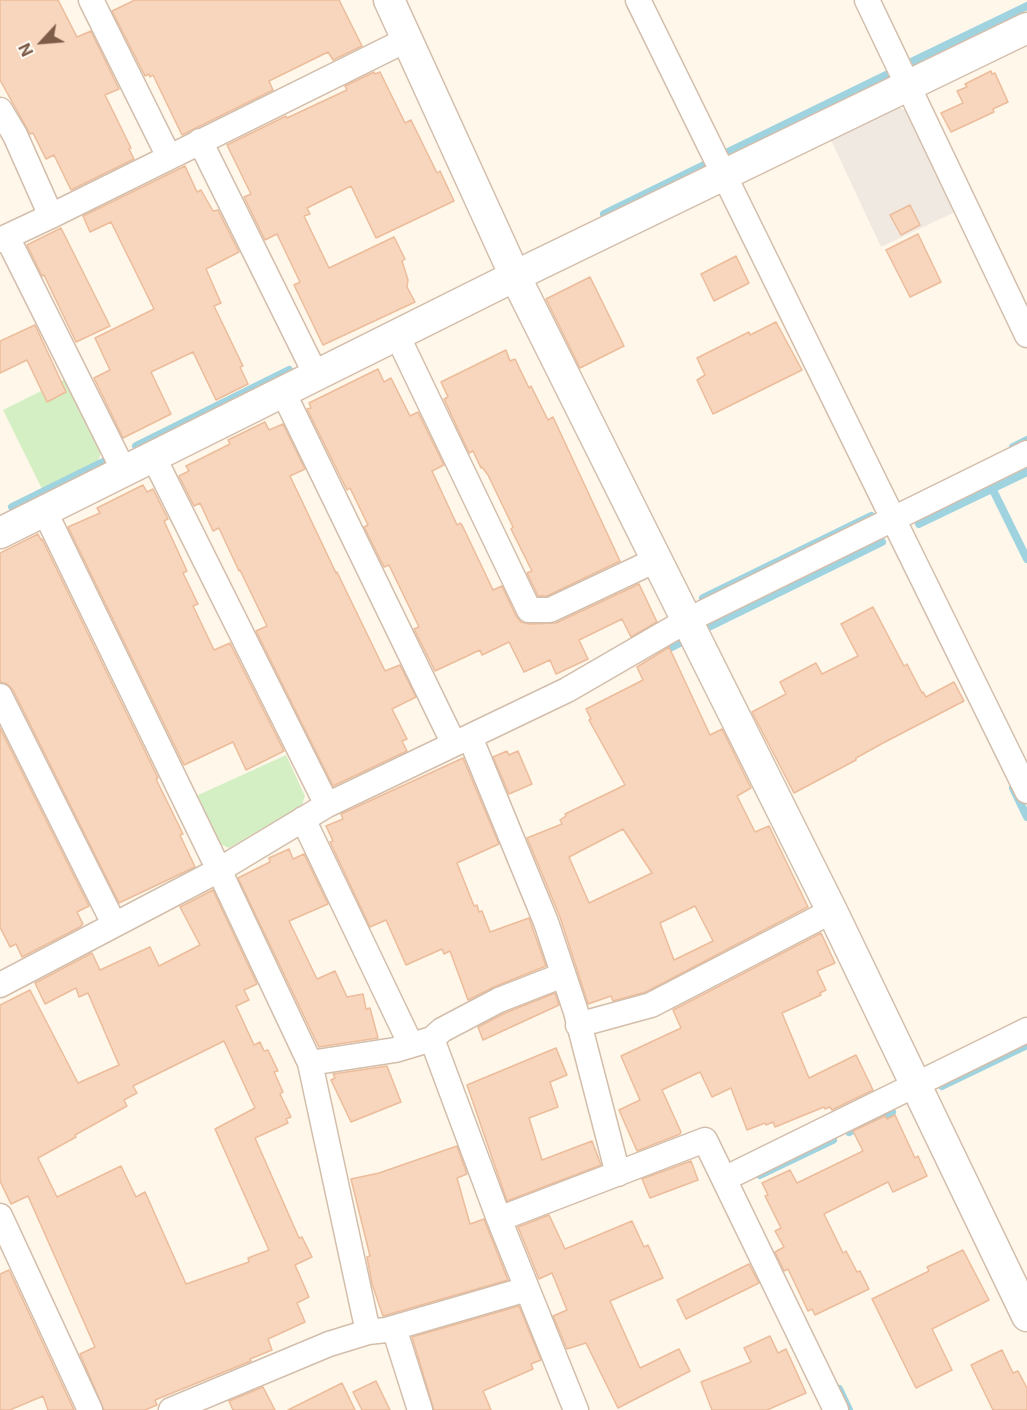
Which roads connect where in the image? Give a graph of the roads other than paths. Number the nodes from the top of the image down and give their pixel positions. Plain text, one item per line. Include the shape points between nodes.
1 (91, 0) edge
2 (389, 0) edge
3 (638, 0) edge
4 (867, 0) edge
5 (1027, 28) edge
6 (408, 39) junction
7 (907, 86) junction
8 (0, 110) edge
9 (200, 141) junction
10 (169, 157) junction
11 (725, 174) junction
12 (51, 216) junction
13 (3, 238) edge
14 (515, 276) junction
15 (397, 335) junction
16 (1027, 335) edge
17 (316, 375) junction
18 (283, 392) junction
19 (1027, 453) edge
20 (153, 456) junction
21 (124, 471) junction
22 (44, 510) junction
23 (894, 520) junction
24 (0, 532) edge
25 (656, 560) junction
26 (686, 621) junction
27 (0, 696) edge
28 (462, 741) junction
29 (1027, 791) edge
30 (327, 805) junction
31 (303, 819) junction
32 (219, 870) junction
33 (832, 911) junction
34 (114, 924) junction
35 (563, 975) junction
36 (2, 979) edge
37 (578, 1025) junction
38 (1027, 1030) edge
39 (421, 1042) junction
40 (310, 1063) junction
41 (916, 1084) junction
42 (618, 1174) junction
43 (724, 1179) junction
44 (0, 1216) edge
45 (499, 1219) junction
46 (527, 1289) junction
47 (1027, 1316) edge
48 (394, 1328) junction
49 (368, 1332) junction
50 (213, 1402) edge
51 (90, 1410) edge
52 (171, 1410) edge
53 (420, 1410) edge
54 (576, 1410) edge
55 (836, 1410) edge

1 - 10 street
2 - 6 street
3 - 11 street
4 - 7 street
5 - 7 street
6 - 9 street
6 - 14 street
7 - 11 street
7 - 16 street
8 - 12 street
9 - 10 street
9 - 17 street
10 - 12 street
11 - 14 street
11 - 23 street
12 - 13 street
13 - 21 street
14 - 15 street
14 - 25 street
15 - 17 street
15 - 25 street via 529,610 550,610
17 - 18 street
18 - 20 street
18 - 28 street
19 - 23 street
20 - 21 street
20 - 30 street
21 - 22 street
22 - 24 street
22 - 32 street
23 - 26 street
23 - 29 street
25 - 26 street
26 - 28 street via 567,690
26 - 33 street
27 - 34 street
28 - 30 street
28 - 35 street via 546,922
30 - 31 street
31 - 32 street
31 - 39 street
32 - 34 street
32 - 40 street
33 - 37 street via 651,1005
33 - 41 street
34 - 36 street
35 - 37 street
35 - 39 street via 499,1000
37 - 42 street
38 - 41 street
39 - 40 street via 395,1050
39 - 45 street
40 - 49 street
41 - 43 street
41 - 47 street
42 - 43 street via 705,1140
42 - 45 street
43 - 55 street
44 - 51 street
45 - 46 street
46 - 48 street
46 - 54 street
48 - 49 street
48 - 53 street
49 - 50 street via 328,1344
50 - 52 street

